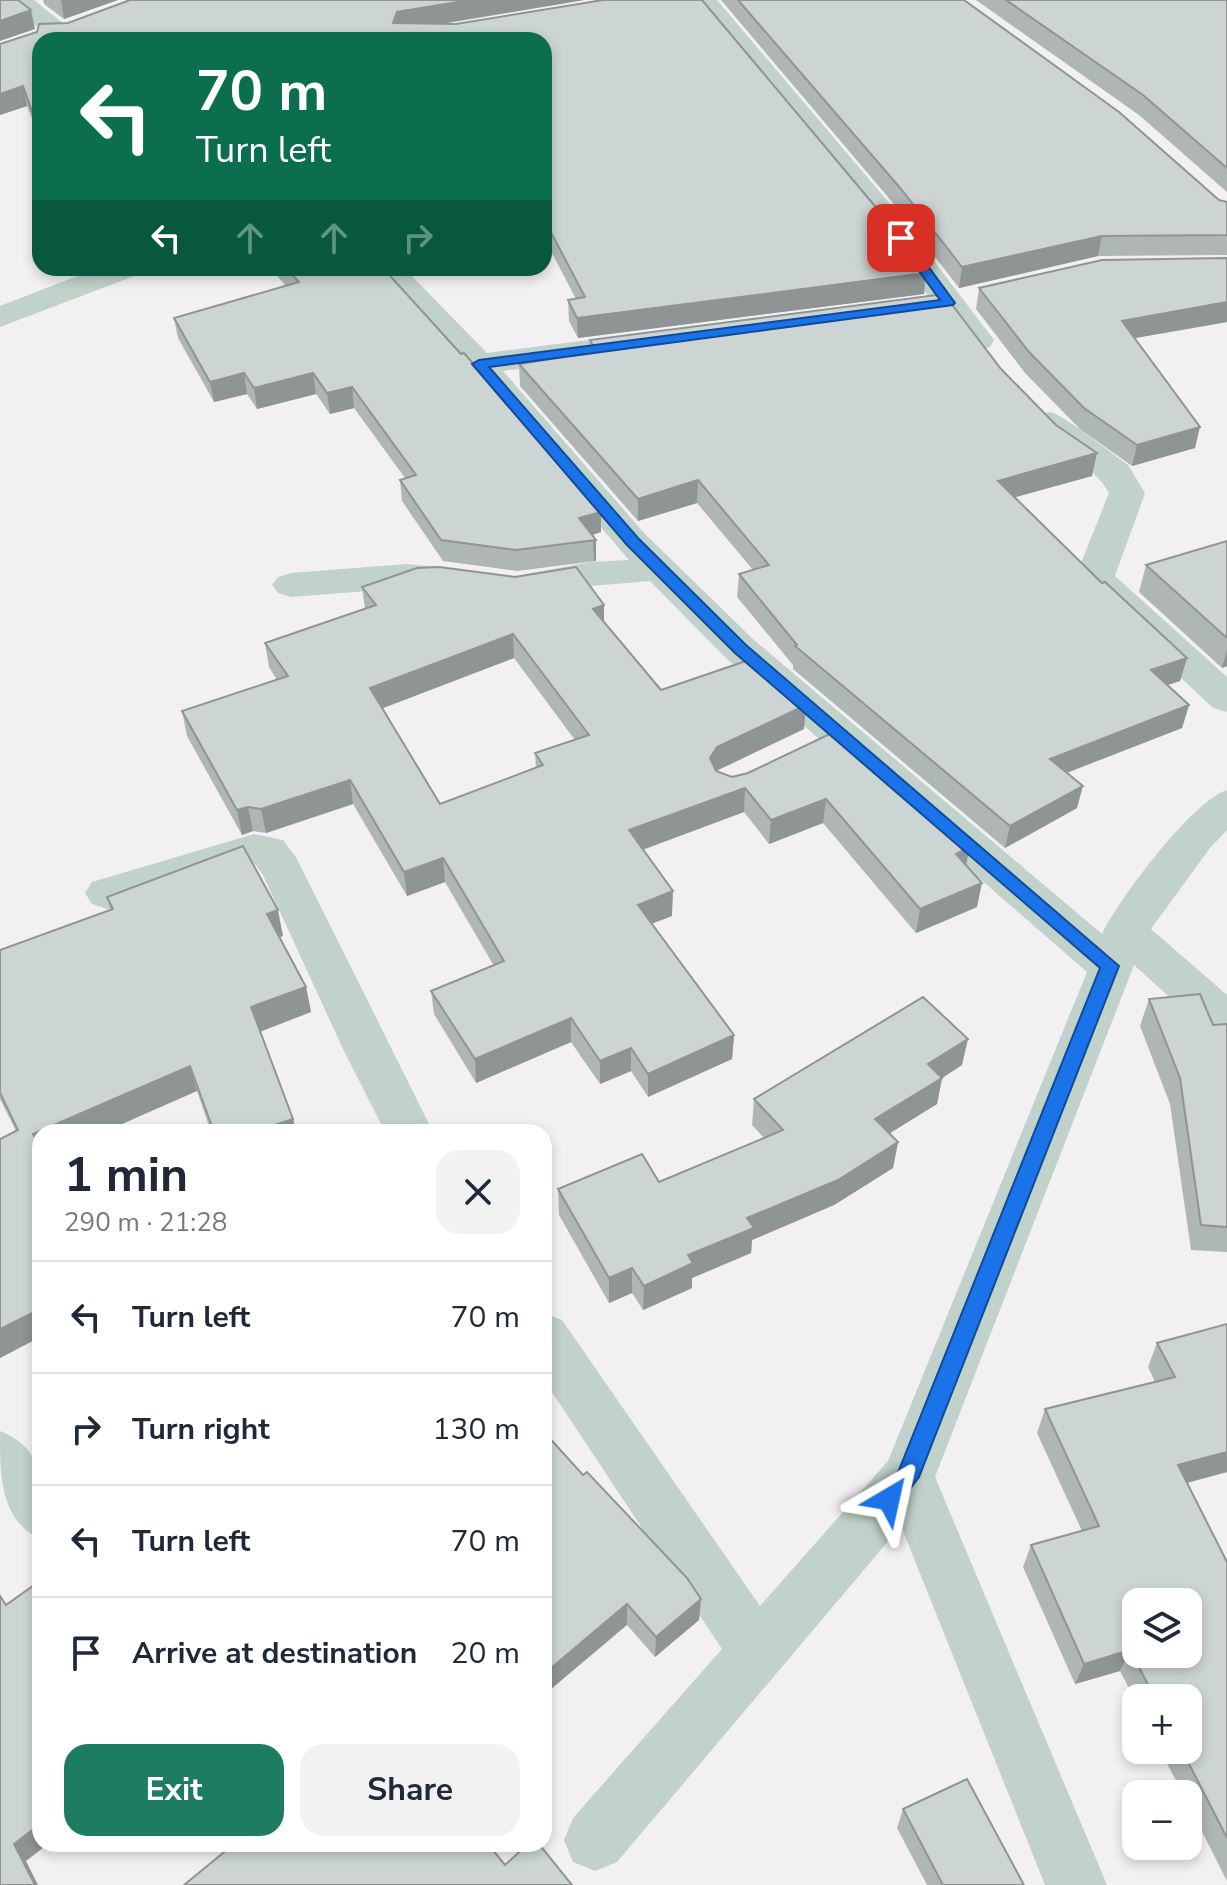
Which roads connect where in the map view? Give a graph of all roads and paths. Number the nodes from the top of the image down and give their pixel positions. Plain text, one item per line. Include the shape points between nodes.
1 (17, 0) edge
2 (703, 0) edge
3 (89, 23) edge
4 (45, 32) edge
5 (63, 32) edge
6 (105, 276) edge
7 (395, 276) edge
8 (0, 317) edge
9 (682, 337) edge
10 (993, 360) edge
11 (479, 364) junction
12 (1033, 405) edge
13 (659, 569) junction
14 (291, 585) dead end
15 (1227, 699) edge
16 (838, 733) junction
17 (798, 752) edge
18 (1227, 805) edge
19 (107, 893) edge
20 (1117, 949) junction
21 (1227, 1022) edge
22 (405, 1124) edge
23 (552, 1348) edge
24 (0, 1456) edge
25 (908, 1477) junction
26 (32, 1502) edge
27 (757, 1652) junction
28 (595, 1840) dead end
29 (1076, 1885) edge

1 - 4 street
2 - 10 street via 885,217
3 - 5 street
6 - 8 street
7 - 11 street
9 - 11 street
11 - 13 street
12 - 15 street via 1066,438 1116,472 1125,487 1126,500 1095,573 1098,581
13 - 14 street via 517,586 441,576
13 - 16 street via 740,649
16 - 17 street
16 - 20 street
18 - 20 street via 1195,837
19 - 22 street via 254,849 268,851 281,868
20 - 21 street
20 - 25 street
23 - 27 street
24 - 26 street
25 - 27 street
25 - 29 street
27 - 28 street

